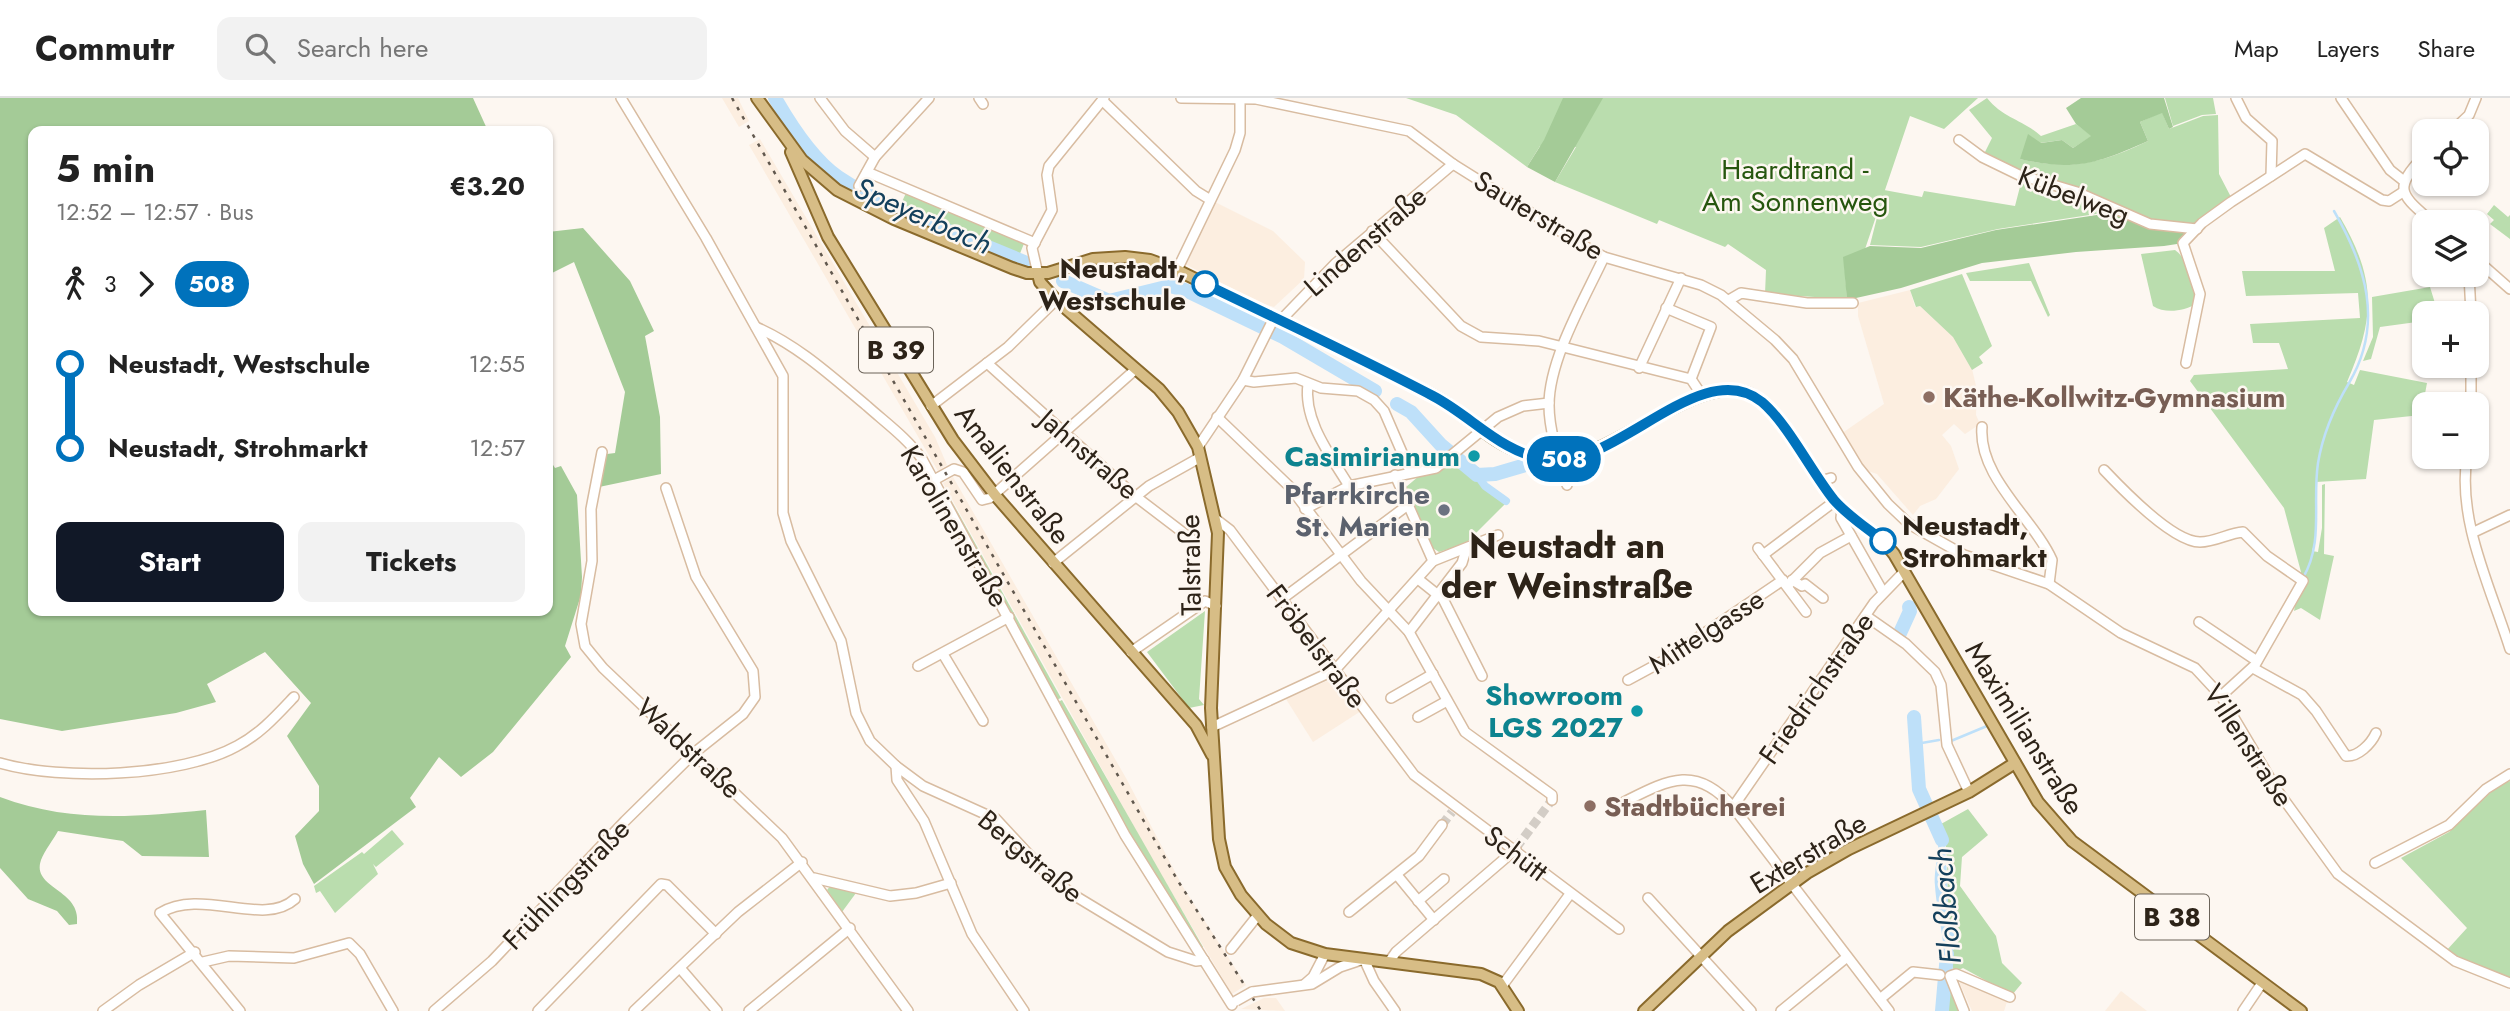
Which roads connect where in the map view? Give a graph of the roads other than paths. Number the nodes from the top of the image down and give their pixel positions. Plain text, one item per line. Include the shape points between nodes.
1 (621, 98) edge
2 (757, 98) edge
3 (820, 98) edge
4 (929, 98) edge
5 (1181, 98) edge
6 (2236, 98) edge
7 (2341, 98) edge
8 (2476, 98) edge
9 (1104, 99) edge
10 (1240, 99) edge
11 (2465, 119) edge
12 (786, 140) junction
13 (1959, 140) dead end
14 (875, 157) junction
15 (1453, 164) junction
16 (2412, 171) edge
17 (867, 172) junction
18 (2271, 176) junction
19 (820, 177) junction
20 (2404, 181) junction
21 (859, 186) dead end
22 (2403, 192) junction
23 (810, 197) junction
24 (1209, 199) junction
25 (2418, 210) edge
26 (2197, 229) junction
27 (1372, 232) junction
28 (1035, 243) junction
29 (1604, 257) junction
30 (1033, 258) junction
31 (1177, 270) junction
32 (2489, 271) edge
33 (1023, 272) junction
34 (1053, 273) junction
35 (1038, 274) junction
36 (1681, 278) junction
37 (2510, 289) edge
38 (1056, 300) junction
39 (1729, 300) junction
40 (1853, 303) dead end
41 (1666, 308) junction
42 (1273, 325) junction
43 (756, 327) junction
44 (1563, 347) junction
45 (987, 363) junction
46 (2186, 363) dead end
47 (1639, 368) junction
48 (1136, 369) junction
49 (1691, 379) junction
50 (1243, 380) junction
51 (1308, 384) junction
52 (1701, 394) junction
53 (1549, 403) junction
54 (931, 406) junction
55 (1217, 417) junction
56 (1982, 427) dead end
57 (1480, 429) junction
58 (1066, 434) junction
59 (602, 452) dead end
60 (1198, 452) junction
61 (1559, 460) junction
62 (2465, 469) edge
63 (2104, 470) dead end
64 (1410, 471) junction
65 (1395, 475) junction
66 (934, 480) junction
67 (1567, 485) dead end
68 (1349, 486) junction
69 (666, 488) dead end
70 (995, 495) junction
71 (1135, 496) junction
72 (1888, 504) joint
73 (1408, 505) junction
74 (1838, 505) junction
75 (1305, 509) junction
76 (2510, 515) edge
77 (1217, 520) junction
78 (2474, 532) junction
79 (1498, 535) dead end
80 (1851, 536) junction
81 (1194, 541) dead end
82 (1466, 550) junction
83 (1342, 555) junction
84 (1433, 561) junction
85 (1053, 563) junction
86 (1904, 572) junction
87 (1418, 579) junction
88 (1788, 582) junction
89 (2049, 584) junction
90 (1883, 592) junction
91 (1438, 595) junction
92 (1823, 598) dead end
93 (1282, 599) junction
94 (1216, 606) junction
95 (1392, 610) junction
96 (1806, 612) dead end
97 (1866, 616) junction
98 (1009, 617) junction
99 (2199, 622) dead end
100 (1409, 632) junction
101 (2510, 649) edge
102 (1131, 652) junction
103 (943, 654) junction
104 (2255, 664) junction
105 (918, 666) dead end
106 (1335, 670) junction
107 (1433, 674) junction
108 (1482, 676) dead end
109 (1628, 680) dead end
110 (2221, 696) junction
111 (294, 697) dead end
112 (1391, 698) dead end
113 (1447, 701) junction
114 (1211, 708) junction
115 (1186, 714) junction
116 (1418, 718) dead end
117 (983, 722) dead end
118 (1196, 725) junction
119 (1212, 727) junction
120 (2376, 733) dead end
121 (694, 753) junction
122 (1213, 757) junction
123 (0, 763) edge
124 (2015, 763) junction
125 (896, 766) junction
126 (2510, 774) edge
127 (1414, 775) joint
128 (1969, 792) junction
129 (1552, 798) dead end
130 (1622, 803) dead end
131 (1733, 807) junction
132 (1442, 825) tunnel mouth
133 (1515, 850) junction
134 (802, 862) junction
135 (2375, 863) dead end
136 (1397, 876) junction
137 (814, 878) junction
138 (1444, 879) dead end
139 (951, 883) junction
140 (1791, 884) junction
141 (1570, 894) junction
142 (1648, 898) dead end
143 (295, 900) dead end
144 (1418, 901) junction
145 (1349, 912) dead end
146 (1258, 915) junction
147 (1434, 920) junction
148 (850, 928) junction
149 (1619, 929) dead end
150 (716, 934) junction
151 (1231, 949) dead end
152 (195, 952) junction
153 (1325, 954) junction
154 (1701, 954) junction
155 (1847, 957) junction
156 (1364, 959) junction
157 (1204, 960) junction
158 (203, 962) junction
159 (1389, 962) junction
160 (1351, 964) junction
161 (680, 968) junction
162 (1329, 973) junction
163 (1371, 974) junction
164 (1940, 975) dead end
165 (2262, 983) junction
166 (2510, 983) edge
167 (1502, 986) junction
168 (1301, 987) junction
169 (2010, 997) dead end
170 (1880, 999) junction
171 (1232, 1005) edge
172 (103, 1011) edge
173 (240, 1011) edge
174 (393, 1011) edge
175 (434, 1011) edge
176 (538, 1011) edge
177 (634, 1011) edge
178 (716, 1011) edge
179 (749, 1011) edge
180 (907, 1011) edge
181 (1024, 1011) edge
182 (1395, 1011) edge
183 (1518, 1011) edge
184 (1644, 1011) edge
185 (1751, 1011) edge
186 (1782, 1011) edge
187 (1889, 1011) edge
188 (1964, 1011) edge
189 (2243, 1011) edge
190 (2301, 1011) edge

1 - 43 street
2 - 12 main road
3 - 14 street via 845,131
4 - 14 street
5 - 10 street, Sauterstraße
6 - 18 street via 2246,118 2272,141
7 - 20 street via 2390,170
8 - 11 street
9 - 24 street
9 - 28 street via 1049,166 1046,175 1052,210
10 - 15 street, Sauterstraße via 1316,109 1409,131
10 - 24 street via 1240,133
12 - 19 main road
12 - 23 main road, Amalienstraße
13 - 26 street, Kübelweg via 2019,175 2077,192 2150,224
14 - 17 street
15 - 27 street, Lindenstraße
15 - 29 street, Sauterstraße
16 - 20 street
17 - 21 street
17 - 28 street
18 - 22 street via 2307,154 2382,200
18 - 26 street
19 - 23 main road
19 - 33 main road via 894,219
20 - 22 street
22 - 25 street
23 - 54 main road, Amalienstraße / B 39 via 847,270
24 - 31 street
26 - 46 street via 2183,243 2200,295
27 - 42 street, Lindenstraße
27 - 44 street via 1467,332
28 - 30 street
29 - 36 street, Sauterstraße
29 - 44 street
30 - 33 street
30 - 35 street
31 - 34 main road, B 38 via 1138,257 1111,257
31 - 42 main road, B 38
32 - 37 street
33 - 35 main road
34 - 35 main road
34 - 38 main road via 1050,286
35 - 38 main road, Talstraße / B 39
36 - 39 street, Sauterstraße
36 - 41 street
38 - 45 street
38 - 48 main road, Talstraße / B 39
39 - 40 street via 1741,293 1807,303
39 - 72 street, Sauterstraße via 1793,359 1842,444
41 - 47 street
41 - 49 street via 1711,327
42 - 50 street, Lindenstraße
42 - 57 main road, B 38 via 1437,398
43 - 66 street, Karolinenstraße via 804,353 905,439
43 - 125 street via 783,376 780,498 786,529 841,641 860,724 875,747
44 - 47 street
44 - 53 street
45 - 54 street
45 - 58 street, Jahnstraße
47 - 49 street
48 - 58 street
48 - 60 main road, Talstraße / B 39 via 1178,412
49 - 52 street
50 - 51 street via 1292,377
50 - 55 street, Lindenstraße
51 - 64 street via 1358,391 1379,404
51 - 68 street via 1315,426
52 - 61 main road, B 38 via 1605,447
52 - 74 main road, B 38 via 1740,391 1761,401 1825,479
53 - 57 street via 1515,408
53 - 61 street
54 - 70 main road, Amalienstraße / B 39
55 - 60 street, Lindenstraße
55 - 75 street via 1290,487
56 - 89 street via 1990,461 2007,494 2052,560
57 - 61 main road, B 38 via 1520,453
57 - 64 street via 1436,468
58 - 70 street
58 - 71 street, Jahnstraße
59 - 121 street, Waldstraße via 591,509 592,561 581,635 603,668
60 - 71 street
60 - 77 main road, Talstraße / B 39
61 - 67 street
62 - 78 street
63 - 104 street via 2178,534 2199,543 2243,532 2267,556 2303,580
64 - 65 street
65 - 68 street
65 - 73 street
66 - 70 street via 954,469 963,472 982,500
66 - 98 street, Karolinenstraße
68 - 75 street
69 - 121 street, Frühlingstraße via 696,577 748,661 757,689 748,708
70 - 85 main road, Amalienstraße / B 39
71 - 81 street, Jahnstraße
71 - 85 street
72 - 89 street, Villenstraße via 1909,524 1947,547
73 - 83 street
73 - 84 street
74 - 80 street
74 - 86 main road, B 38 via 1883,542
74 - 88 street via 1760,551
75 - 83 street
76 - 78 street
77 - 93 street, Fröbelstraße via 1230,530
77 - 94 main road, Talstraße / B 39
78 - 101 street
79 - 82 street
80 - 88 street, Mittelgasse
80 - 90 street
82 - 84 street
82 - 91 street
83 - 93 street
83 - 95 street
84 - 87 street
85 - 102 main road, Amalienstraße / B 39
86 - 90 street, Friedrichstraße
86 - 124 main road, Maximilianstraße / B 38
87 - 91 street
87 - 95 street
88 - 92 street via 1805,584
88 - 96 street
88 - 109 street, Mittelgasse
89 - 110 street, Villenstraße via 2121,633 2195,668
90 - 97 street, Friedrichstraße
91 - 100 street
91 - 108 street via 1458,623
93 - 106 street, Fröbelstraße
94 - 102 street via 1205,601
94 - 114 main road, Talstraße / B 39
95 - 100 street
95 - 106 street
97 - 128 street via 1935,671 1941,685 1947,745
97 - 131 street, Friedrichstraße
98 - 103 street
98 - 157 street, Karolinenstraße via 1125,835
99 - 104 street
100 - 107 street
102 - 115 main road, Amalienstraße / B 39
103 - 105 street
103 - 117 street
104 - 110 street
104 - 120 street via 2302,695 2346,756 2363,749
106 - 119 street
106 - 127 street, Fröbelstraße
107 - 112 street
107 - 113 street
110 - 166 street, Villenstraße via 2277,790 2338,874 2455,961
111 - 123 street via 248,740 204,761 105,774 33,770
113 - 116 street
113 - 129 street via 1465,732
114 - 115 main road via 1200,717
114 - 119 main road, Talstraße / B 39
115 - 118 main road, Amalienstraße / B 39
118 - 119 main road
118 - 122 main road, Amalienstraße / B 39
119 - 122 main road, Talstraße / B 39
121 - 134 street, Waldstraße
121 - 175 street, Frühlingstraße via 492,961
122 - 146 main road, Talstraße / B 39 via 1222,858 1236,888
124 - 128 main road, Exterstraße
124 - 165 main road, Maximilianstraße / B 38 via 2038,802 2072,841
125 - 139 street via 897,780 917,808
125 - 157 street, Bergstraße via 932,791 996,820 1045,873 1072,894 1168,953
126 - 135 street via 2493,783 2449,825
127 - 133 street, Schütt via 1454,810
128 - 140 main road, Exterstraße via 1841,853
130 - 131 street via 1666,782 1693,779 1716,790
131 - 140 street
132 - 136 street
133 - 141 street, Schütt
133 - 147 street
134 - 137 street, Waldstraße
134 - 150 street
136 - 144 street
136 - 145 street
137 - 139 street via 890,896
137 - 148 street, Waldstraße
138 - 144 street
139 - 181 street via 972,934
140 - 154 main road, Exterstraße
140 - 155 street
141 - 149 street, Schütt
141 - 167 street
142 - 154 street
143 - 152 street via 282,907 257,909 190,903 160,913
144 - 147 street
146 - 151 street
146 - 153 main road, B 39 via 1284,939
147 - 159 street
148 - 179 street
148 - 180 street, Waldstraße
150 - 161 street
150 - 176 street via 661,884
152 - 158 street
152 - 172 street
153 - 156 main road, B 39
153 - 162 street
153 - 168 street via 1313,977
154 - 184 main road, Exterstraße
154 - 185 street
155 - 170 street
155 - 186 street
156 - 159 main road, B 39
156 - 160 street
156 - 163 street
157 - 171 street, Karolinenstraße
158 - 173 street
158 - 174 street via 229,956 294,958 349,943
159 - 167 main road, B 39 via 1481,974
160 - 162 street
160 - 163 street
161 - 177 street
161 - 178 street
162 - 168 street
163 - 182 street
164 - 170 street via 1913,972
165 - 189 street
165 - 190 main road, Maximilianstraße / B 38
167 - 183 main road
168 - 171 street, bridge via 1267,988
169 - 188 street via 1954,975
170 - 187 street

